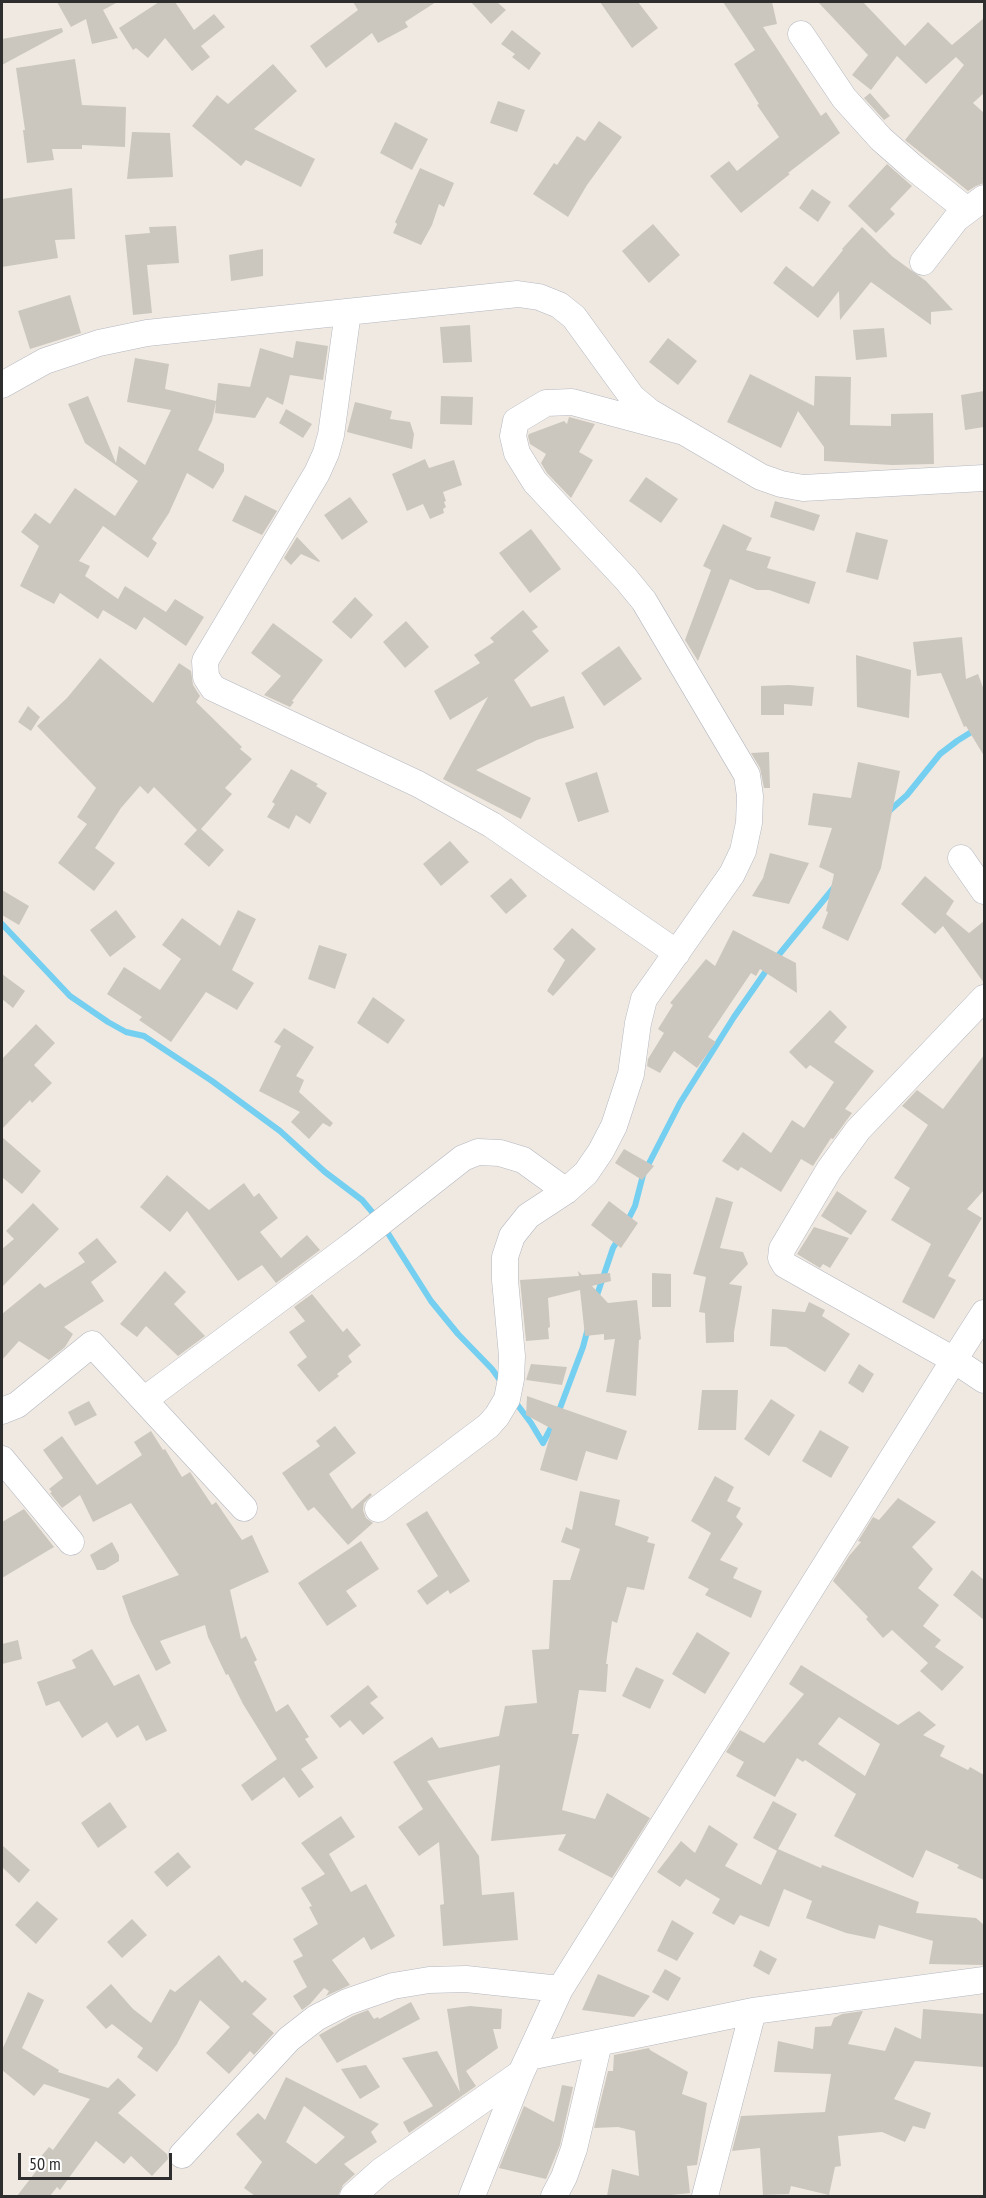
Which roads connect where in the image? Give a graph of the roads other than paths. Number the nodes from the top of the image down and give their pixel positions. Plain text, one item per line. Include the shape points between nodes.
1 (801, 34) dead end
2 (976, 204) edge
3 (923, 262) dead end
4 (348, 312) junction
5 (2, 385) edge
6 (684, 432) junction
7 (984, 478) edge
8 (961, 858) dead end
9 (984, 891) edge
10 (677, 953) junction
11 (984, 998) edge
12 (566, 1191) junction
13 (984, 1313) edge
14 (954, 1360) junction
15 (984, 1380) edge
16 (144, 1400) junction
17 (2, 1411) edge
18 (2, 1459) edge
19 (244, 1508) dead end
20 (378, 1509) dead end
21 (70, 1542) dead end
22 (984, 1980) edge
23 (560, 1989) junction
24 (753, 2011) junction
25 (599, 2043) junction
26 (525, 2065) junction
27 (182, 2155) dead end
28 (353, 2196) edge
29 (472, 2196) edge
30 (554, 2196) edge
31 (705, 2196) edge

1 - 2 street via 844,98 881,139 914,168
2 - 3 street via 956,219
4 - 5 street via 147,333 99,343 45,361
4 - 6 street via 518,294 539,297 574,317 632,397
4 - 10 street via 326,453 206,661 206,677 213,688 418,784 492,825
6 - 7 street via 761,477 803,488
6 - 10 street via 572,402 546,403 516,421 513,436 517,453 535,482 644,601 747,775 749,823 743,851 732,874
8 - 9 street
10 - 12 street via 644,999 631,1074 615,1126 586,1173
11 - 14 street via 858,1130 829,1170 782,1249 781,1258 785,1265
12 - 16 street via 523,1160 478,1152 463,1158
12 - 20 street via 528,1216 512,1236 505,1257 512,1368 507,1399 497,1416
13 - 14 street
14 - 15 street
14 - 23 street
16 - 17 street via 92,1344 17,1405
16 - 19 street
18 - 21 street
22 - 24 street
23 - 26 street
23 - 27 street via 466,1978 429,1980 393,1986 347,2002 316,2018 289,2039
24 - 25 street
24 - 31 street
25 - 26 street
25 - 30 street via 574,2149
26 - 28 street
26 - 29 street

